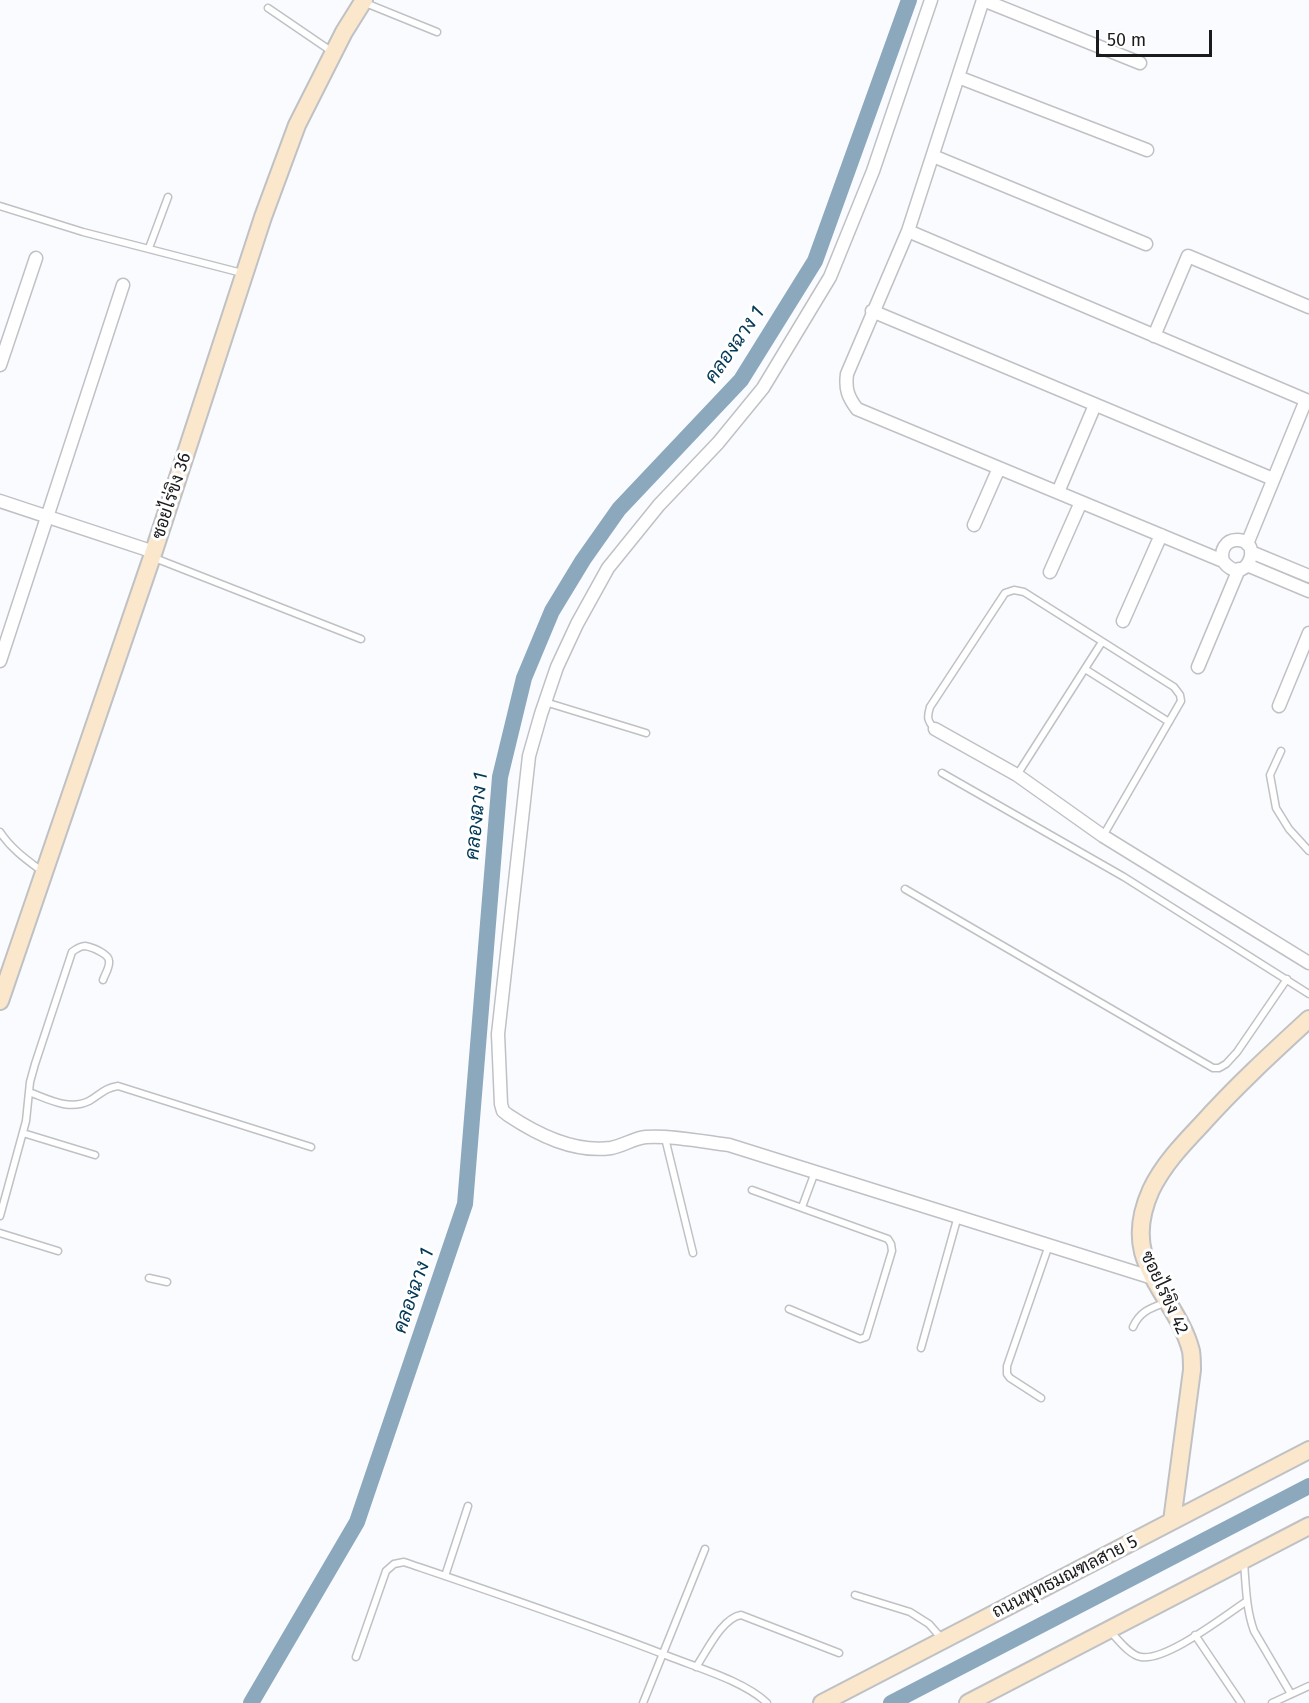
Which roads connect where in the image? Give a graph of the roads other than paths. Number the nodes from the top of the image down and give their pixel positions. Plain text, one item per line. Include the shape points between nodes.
1 (931, 0) edge
2 (983, 0) edge
3 (363, 1) edge
4 (268, 8) dead end
5 (437, 32) dead end
6 (334, 53) junction
7 (1140, 63) dead end
8 (958, 76) junction
9 (1147, 150) dead end
10 (933, 156) junction
11 (168, 197) dead end
12 (0, 206) edge
13 (908, 231) junction
14 (1146, 244) dead end
15 (149, 248) junction
16 (36, 258) dead end
17 (245, 273) junction
18 (123, 285) dead end
19 (1309, 307) edge
20 (872, 311) junction
21 (1154, 336) junction
22 (0, 366) edge
23 (1095, 405) junction
24 (999, 468) junction
25 (1274, 479) junction
26 (1058, 492) junction
27 (0, 501) edge
28 (1081, 502) junction
29 (48, 517) junction
30 (974, 525) dead end
31 (1161, 535) junction
32 (1249, 548) junction
33 (153, 555) junction
34 (1223, 561) junction
35 (1243, 567) junction
36 (1050, 572) dead end
37 (1309, 576) edge
38 (1309, 591) edge
39 (1123, 621) dead end
40 (1309, 633) edge
41 (361, 639) dead end
42 (1102, 642) junction
43 (0, 661) edge
44 (1198, 667) dead end
45 (1085, 669) junction
46 (545, 702) junction
47 (1279, 706) dead end
48 (1169, 722) junction
49 (935, 729) joint
50 (646, 733) dead end
51 (1281, 751) dead end
52 (942, 773) dead end
53 (1017, 775) junction
54 (0, 832) edge
55 (1103, 836) junction
56 (1309, 852) edge
57 (44, 873) junction
58 (905, 889) dead end
59 (1309, 963) edge
60 (1287, 979) junction
61 (103, 980) dead end
62 (1309, 994) edge
63 (0, 1001) edge
64 (1309, 1019) edge
65 (29, 1092) junction
66 (23, 1133) junction
67 (665, 1138) junction
68 (311, 1147) dead end
69 (94, 1155) dead end
70 (815, 1172) junction
71 (752, 1190) dead end
72 (802, 1207) junction
73 (0, 1216) edge
74 (958, 1216) junction
75 (0, 1233) edge
76 (1049, 1245) junction
77 (58, 1251) dead end
78 (693, 1253) dead end
79 (149, 1278) dead end
80 (1154, 1278) junction
81 (167, 1282) dead end
82 (1167, 1302) junction
83 (789, 1309) dead end
84 (1133, 1327) dead end
85 (921, 1348) dead end
86 (1041, 1398) dead end
87 (1309, 1450) edge
88 (468, 1506) dead end
89 (1172, 1521) junction
90 (1309, 1526) edge
91 (705, 1549) dead end
92 (1244, 1559) junction
93 (446, 1576) junction
94 (855, 1595) dead end
95 (1247, 1601) junction
96 (1109, 1629) junction
97 (1195, 1635) junction
98 (943, 1640) junction
99 (839, 1653) dead end
100 (663, 1654) junction
101 (356, 1657) dead end
102 (696, 1667) junction
103 (1309, 1686) edge
104 (1291, 1694) junction
105 (643, 1703) edge
106 (767, 1703) edge
107 (822, 1703) edge
108 (968, 1703) edge
109 (1241, 1703) edge
110 (1272, 1703) edge

1 - 46 street via 873,171 830,277 759,393 608,568 577,624
2 - 7 street
2 - 8 street
3 - 5 lane
3 - 6 street, ซอยไร่ขิง 36
4 - 6 lane
6 - 17 street, ซอยไร่ขิง 36 via 297,125
8 - 9 street
8 - 10 street
10 - 13 street
10 - 14 street
11 - 15 lane
12 - 15 lane
13 - 20 street
13 - 21 street
15 - 17 lane
16 - 22 street
17 - 33 street, ซอยไร่ขิง 36
18 - 29 street
19 - 21 street via 1188,256
20 - 23 street
20 - 24 street via 845,387 857,409
21 - 25 street via 1306,400
23 - 25 street
23 - 26 street
24 - 26 street
24 - 30 street
25 - 32 street
26 - 28 street
27 - 29 street
28 - 31 street
28 - 36 street
29 - 33 street
29 - 43 street
31 - 34 street
31 - 39 street
32 - 34 street via 1238,540 1228,542 1222,550
32 - 35 street via 1251,557
32 - 37 street
33 - 41 lane
33 - 57 street, ซอยไร่ขิง 36
34 - 35 street via 1230,568
35 - 38 street
35 - 44 street
40 - 47 street
42 - 45 lane
42 - 48 lane via 1174,687 1180,701
42 - 49 lane via 1024,592 1005,593 930,707 927,716
45 - 48 lane
45 - 53 lane
46 - 50 lane
46 - 67 street via 529,756 498,1034 501,1104 508,1115 536,1131 588,1149 619,1147 645,1137
48 - 55 lane
49 - 53 street
51 - 56 lane via 1270,775 1276,808
52 - 60 lane via 1124,877
53 - 55 street
54 - 57 lane via 22,857
55 - 59 street
57 - 63 street, ซอยไร่ขิง 36
58 - 60 lane via 1213,1068 1226,1064 1237,1052
60 - 62 lane
61 - 65 lane via 109,965 107,956 86,946 72,952
64 - 80 street, ซอยไร่ขิง 42 via 1212,1112 1162,1170 1142,1218 1140,1240
65 - 66 lane
65 - 68 lane via 75,1106 118,1086
66 - 69 lane
66 - 73 lane
67 - 70 street via 729,1145
67 - 78 lane
70 - 72 lane
70 - 74 street
71 - 72 lane
72 - 83 lane via 888,1239 892,1251 866,1337 860,1339
74 - 76 street
74 - 85 lane
75 - 77 lane
76 - 80 street
76 - 86 lane via 1007,1366 1010,1378
79 - 81 lane
80 - 82 street, ซอยไร่ขิง 42
82 - 84 lane via 1143,1313
82 - 89 street, ซอยไร่ขิง 42 via 1186,1338 1192,1370
87 - 89 street, ถนนพุทธมณฑลสาย 5
88 - 93 lane
89 - 98 street, ถนนพุทธมณฑลสาย 5
90 - 92 street
91 - 100 lane
92 - 95 lane
92 - 96 street
93 - 100 lane
93 - 101 lane via 404,1562 386,1571
94 - 98 lane via 910,1612 929,1624
95 - 97 lane
95 - 104 lane via 1254,1631
96 - 97 lane via 1140,1657 1157,1656
96 - 108 street
97 - 109 lane
98 - 107 street, ถนนพุทธมณฑลสาย 5
99 - 102 lane via 741,1615 726,1623
100 - 102 lane
100 - 105 lane
102 - 106 lane via 759,1695
103 - 104 lane
104 - 110 lane

